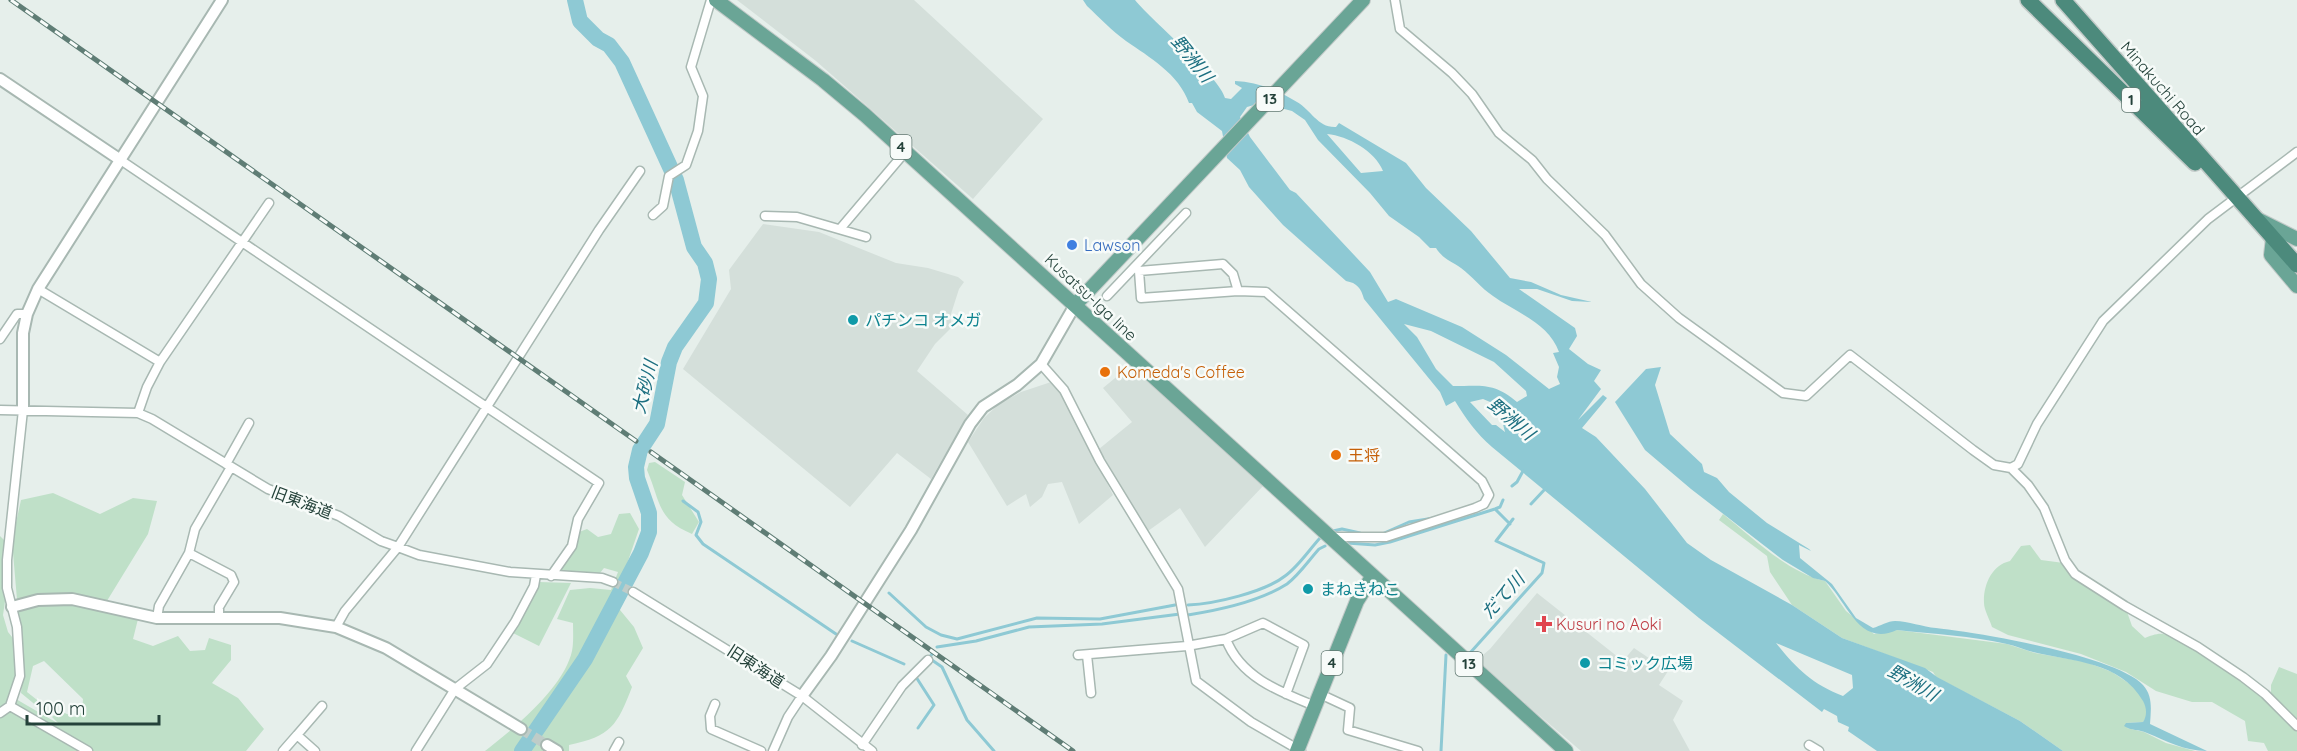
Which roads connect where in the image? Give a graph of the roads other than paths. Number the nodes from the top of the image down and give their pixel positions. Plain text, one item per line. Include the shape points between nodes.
1 (222, 0) edge
2 (711, 0) edge
3 (716, 0) edge
4 (1363, 0) edge
5 (1395, 0) edge
6 (2028, 0) edge
7 (2064, 0) edge
8 (0, 80) edge
9 (906, 152) junction
10 (2297, 152) edge
11 (119, 159) junction
12 (640, 171) dead end
13 (2236, 199) junction
14 (269, 203) dead end
15 (1186, 213) dead end
16 (653, 215) dead end
17 (765, 216) dead end
18 (2255, 219) junction
19 (840, 229) junction
20 (866, 237) dead end
21 (2273, 238) junction
22 (2297, 238) edge
23 (242, 242) junction
24 (1123, 254) junction
25 (2297, 265) edge
26 (1137, 268) junction
27 (2297, 286) edge
28 (38, 289) junction
29 (1238, 291) junction
30 (1107, 296) dead end
31 (1075, 305) junction
32 (27, 314) junction
33 (0, 339) edge
34 (160, 362) junction
35 (1041, 364) junction
36 (487, 407) junction
37 (0, 410) edge
38 (23, 410) junction
39 (138, 413) junction
40 (249, 423) dead end
41 (229, 466) junction
42 (2011, 468) junction
43 (1327, 537) junction
44 (398, 547) junction
45 (189, 554) junction
46 (536, 575) junction
47 (551, 576) junction
48 (1372, 577) junction
49 (613, 582) tunnel mouth
50 (633, 592) tunnel mouth
51 (12, 607) junction
52 (157, 618) junction
53 (219, 618) junction
54 (336, 627) junction
55 (1226, 639) junction
56 (1187, 646) junction
57 (928, 660) dead end
58 (455, 688) junction
59 (1090, 693) dead end
60 (1286, 694) junction
61 (802, 696) junction
62 (1318, 700) junction
63 (716, 704) dead end
64 (10, 706) junction
65 (322, 706) dead end
66 (0, 713) edge
67 (2297, 726) edge
68 (521, 729) tunnel mouth
69 (297, 735) junction
70 (619, 742) dead end
71 (862, 745) junction
72 (1809, 745) dead end
73 (1298, 750) edge
74 (88, 751) edge
75 (282, 751) edge
76 (315, 751) edge
77 (416, 751) edge
78 (614, 751) edge
79 (761, 751) edge
80 (773, 751) edge
81 (872, 751) edge
82 (1418, 751) edge
83 (1566, 751) edge
84 (1819, 751) edge

1 - 11 street
2 - 16 street via 691,68 703,96 698,131 686,165 672,174 663,206
3 - 9 main road, Kusatsu-Iga line / 4 via 823,80
4 - 24 main road, 13
5 - 42 street via 1400,29 1452,73 1499,133 1532,160 1605,235 1641,284 1679,318 1792,396 1806,396 1850,355 1994,465
6 - 13 highway, Minakuchi Road / 1 via 2178,148
7 - 13 highway, Minakuchi Road / 1
8 - 11 street
9 - 19 street
9 - 31 main road, Kusatsu-Iga line / 4
10 - 13 street
11 - 23 street
11 - 28 street
12 - 36 street
13 - 18 highway, Minakuchi Road / 1
13 - 42 street via 2208,219 2103,321 2037,424 2018,464
14 - 23 street
15 - 26 street
17 - 19 street via 797,217
18 - 21 highway, Minakuchi Road / 1
18 - 22 main road
19 - 20 street
21 - 25 highway, Minakuchi Road / 1
21 - 27 main road via 2271,255
23 - 34 street
23 - 36 street
24 - 26 street
24 - 31 main road, 13
26 - 29 street via 1223,264 1233,274
26 - 29 street via 1141,298
26 - 30 street
28 - 32 street
28 - 34 street
29 - 43 street via 1266,292 1482,482 1489,495 1484,504 1475,508 1386,537
31 - 35 street
31 - 43 main road, Kusatsu-Iga line / 4
32 - 33 street via 17,314
32 - 38 street via 23,333
34 - 39 street
35 - 56 street via 1064,390 1100,461 1178,589
35 - 61 street via 983,407 970,424 911,530
36 - 44 street
36 - 47 street via 599,483 578,519 572,546
37 - 38 street, 旧東海道
38 - 39 street, 旧東海道
38 - 51 street via 7,560
39 - 41 street, 旧東海道
40 - 41 street
41 - 44 street, 旧東海道 via 268,489 339,516
41 - 45 street via 195,529
42 - 67 street via 2044,508 2065,560 2075,574 2243,677
43 - 48 main road, Kusatsu-Iga line / 4
44 - 46 street, 旧東海道 via 419,555
44 - 54 street via 345,610
45 - 52 street via 159,606
45 - 53 street via 231,575 234,582 219,607
46 - 47 street, 旧東海道
46 - 58 street via 515,622 487,664
47 - 49 street, 旧東海道
48 - 62 main road, 4 via 1357,601
48 - 83 main road, 13
50 - 61 street, 旧東海道
51 - 52 street via 38,600 72,598
51 - 64 street via 20,676
52 - 53 street
53 - 54 street via 280,618
54 - 58 street via 386,648
55 - 56 street
55 - 60 street via 1233,656 1268,686
55 - 60 street via 1263,623 1304,645
56 - 59 street via 1082,655
56 - 73 street via 1192,673 1203,689
57 - 71 street via 902,686
58 - 68 street
58 - 77 street
60 - 62 street
61 - 71 street, 旧東海道
61 - 80 street
62 - 73 main road, 4
62 - 82 street via 1350,708 1348,730
63 - 79 street via 710,716 711,729
64 - 66 street
64 - 74 street
65 - 69 street
69 - 75 street
69 - 76 street
70 - 78 street
71 - 81 street, 旧東海道
72 - 84 street

